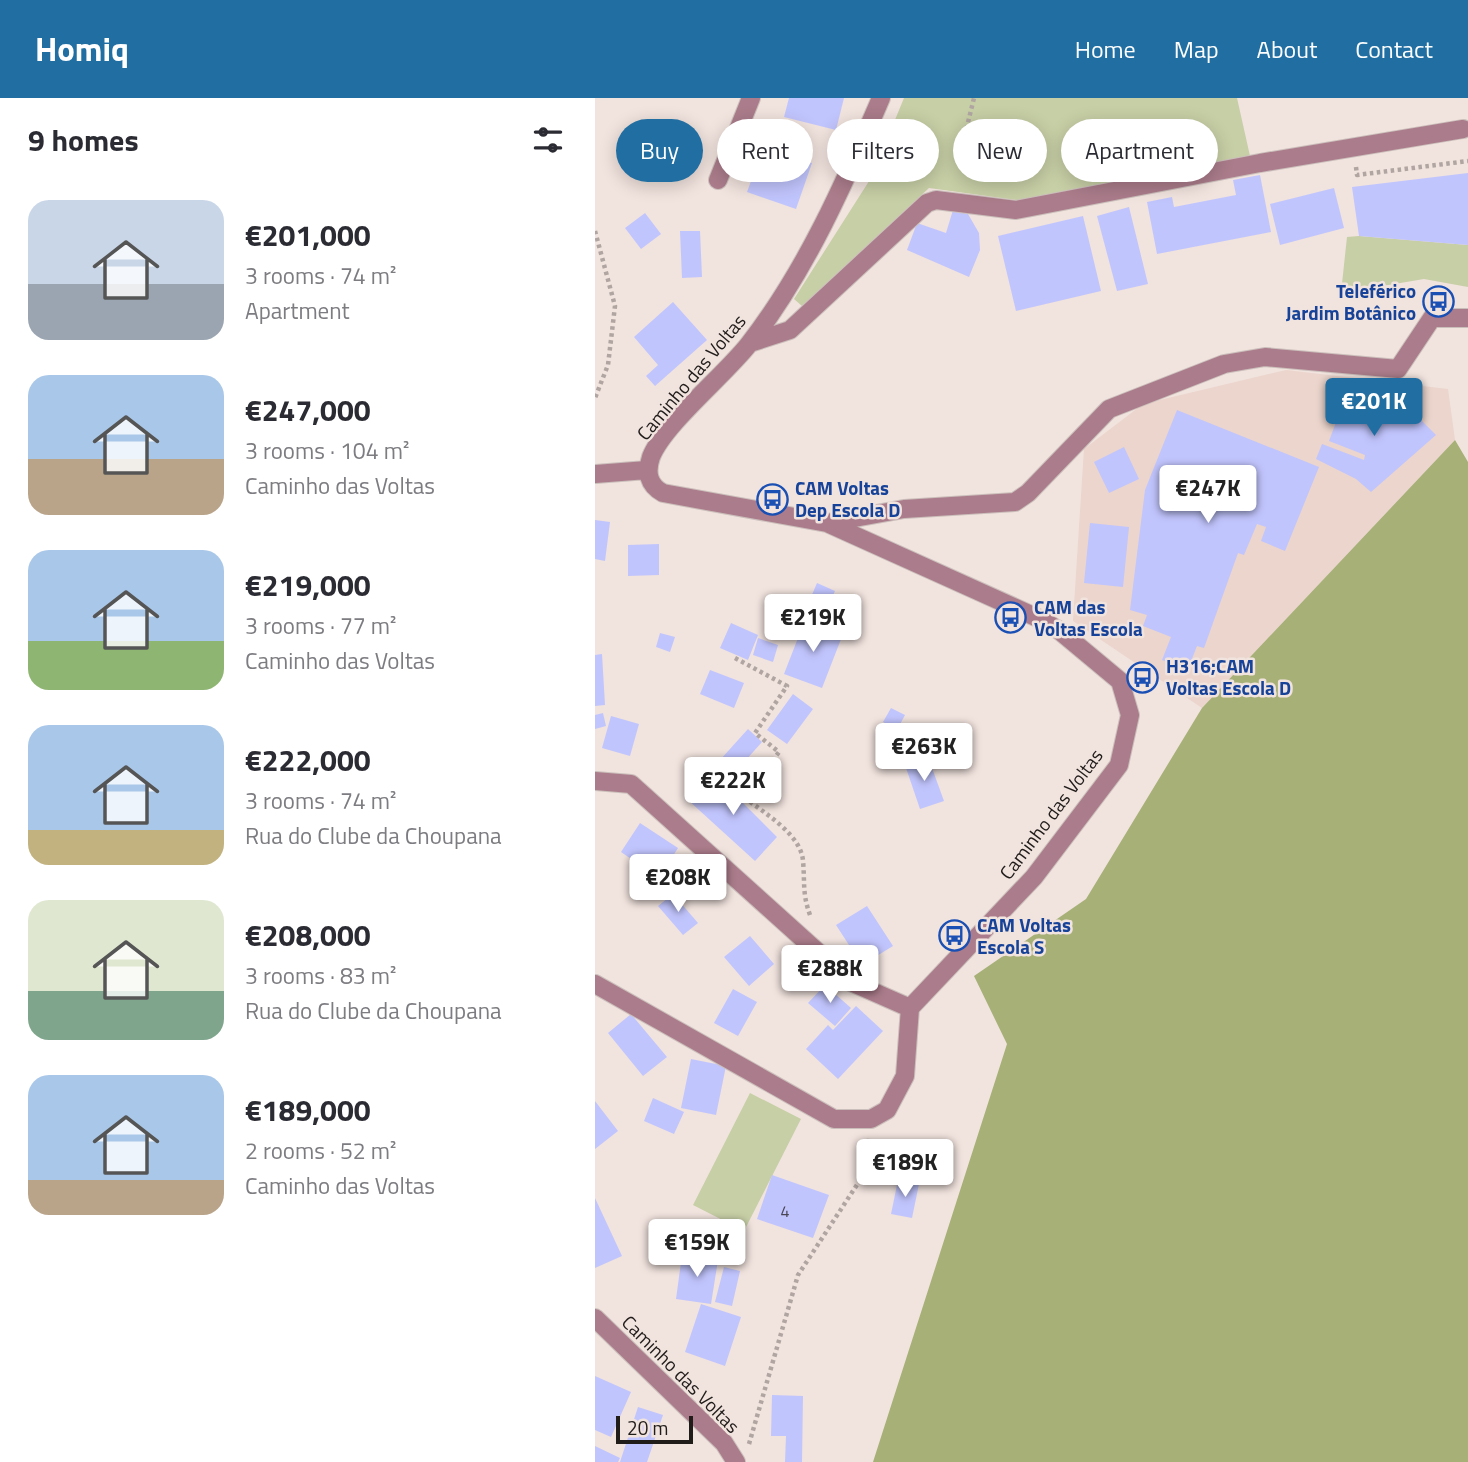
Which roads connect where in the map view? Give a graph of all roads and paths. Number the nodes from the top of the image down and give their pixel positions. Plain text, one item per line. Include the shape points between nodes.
1 (751, 98) edge
2 (881, 98) edge
3 (974, 98) edge
4 (743, 119) edge
5 (969, 119) edge
6 (1463, 129) dead end
7 (595, 231) edge
8 (1468, 318) edge
9 (750, 343) junction
10 (595, 398) edge
11 (647, 470) junction
12 (595, 474) edge
13 (827, 523) junction
14 (735, 658) dead end
15 (595, 781) edge
16 (815, 950) junction
17 (595, 984) edge
18 (910, 1008) junction
19 (870, 1119) junction
20 (595, 1318) edge
21 (741, 1456) edge

1 - 4 street
2 - 9 street, Caminho das Voltas via 810,250
3 - 5 path
6 - 9 street via 1016,209 936,200 790,330
7 - 10 path via 615,306 608,365
8 - 13 street via 1432,318 1398,369 1243,359 1126,401 1096,419 1028,494 1015,502 904,509
9 - 11 street, Caminho das Voltas via 659,442
11 - 12 street
11 - 13 street, Caminho das Voltas via 655,488 663,493
13 - 18 street, Caminho das Voltas via 1060,631 1120,681 1130,715 1119,765 1034,877
14 - 16 path via 787,686 755,733 779,752 745,798 789,834 804,858 803,894 820,945
15 - 16 street via 631,784
16 - 18 street via 851,982
17 - 19 street via 834,1119
18 - 19 street via 905,1076 887,1110
19 - 21 path via 866,1171 798,1275
20 - 21 street, Caminho das Voltas

